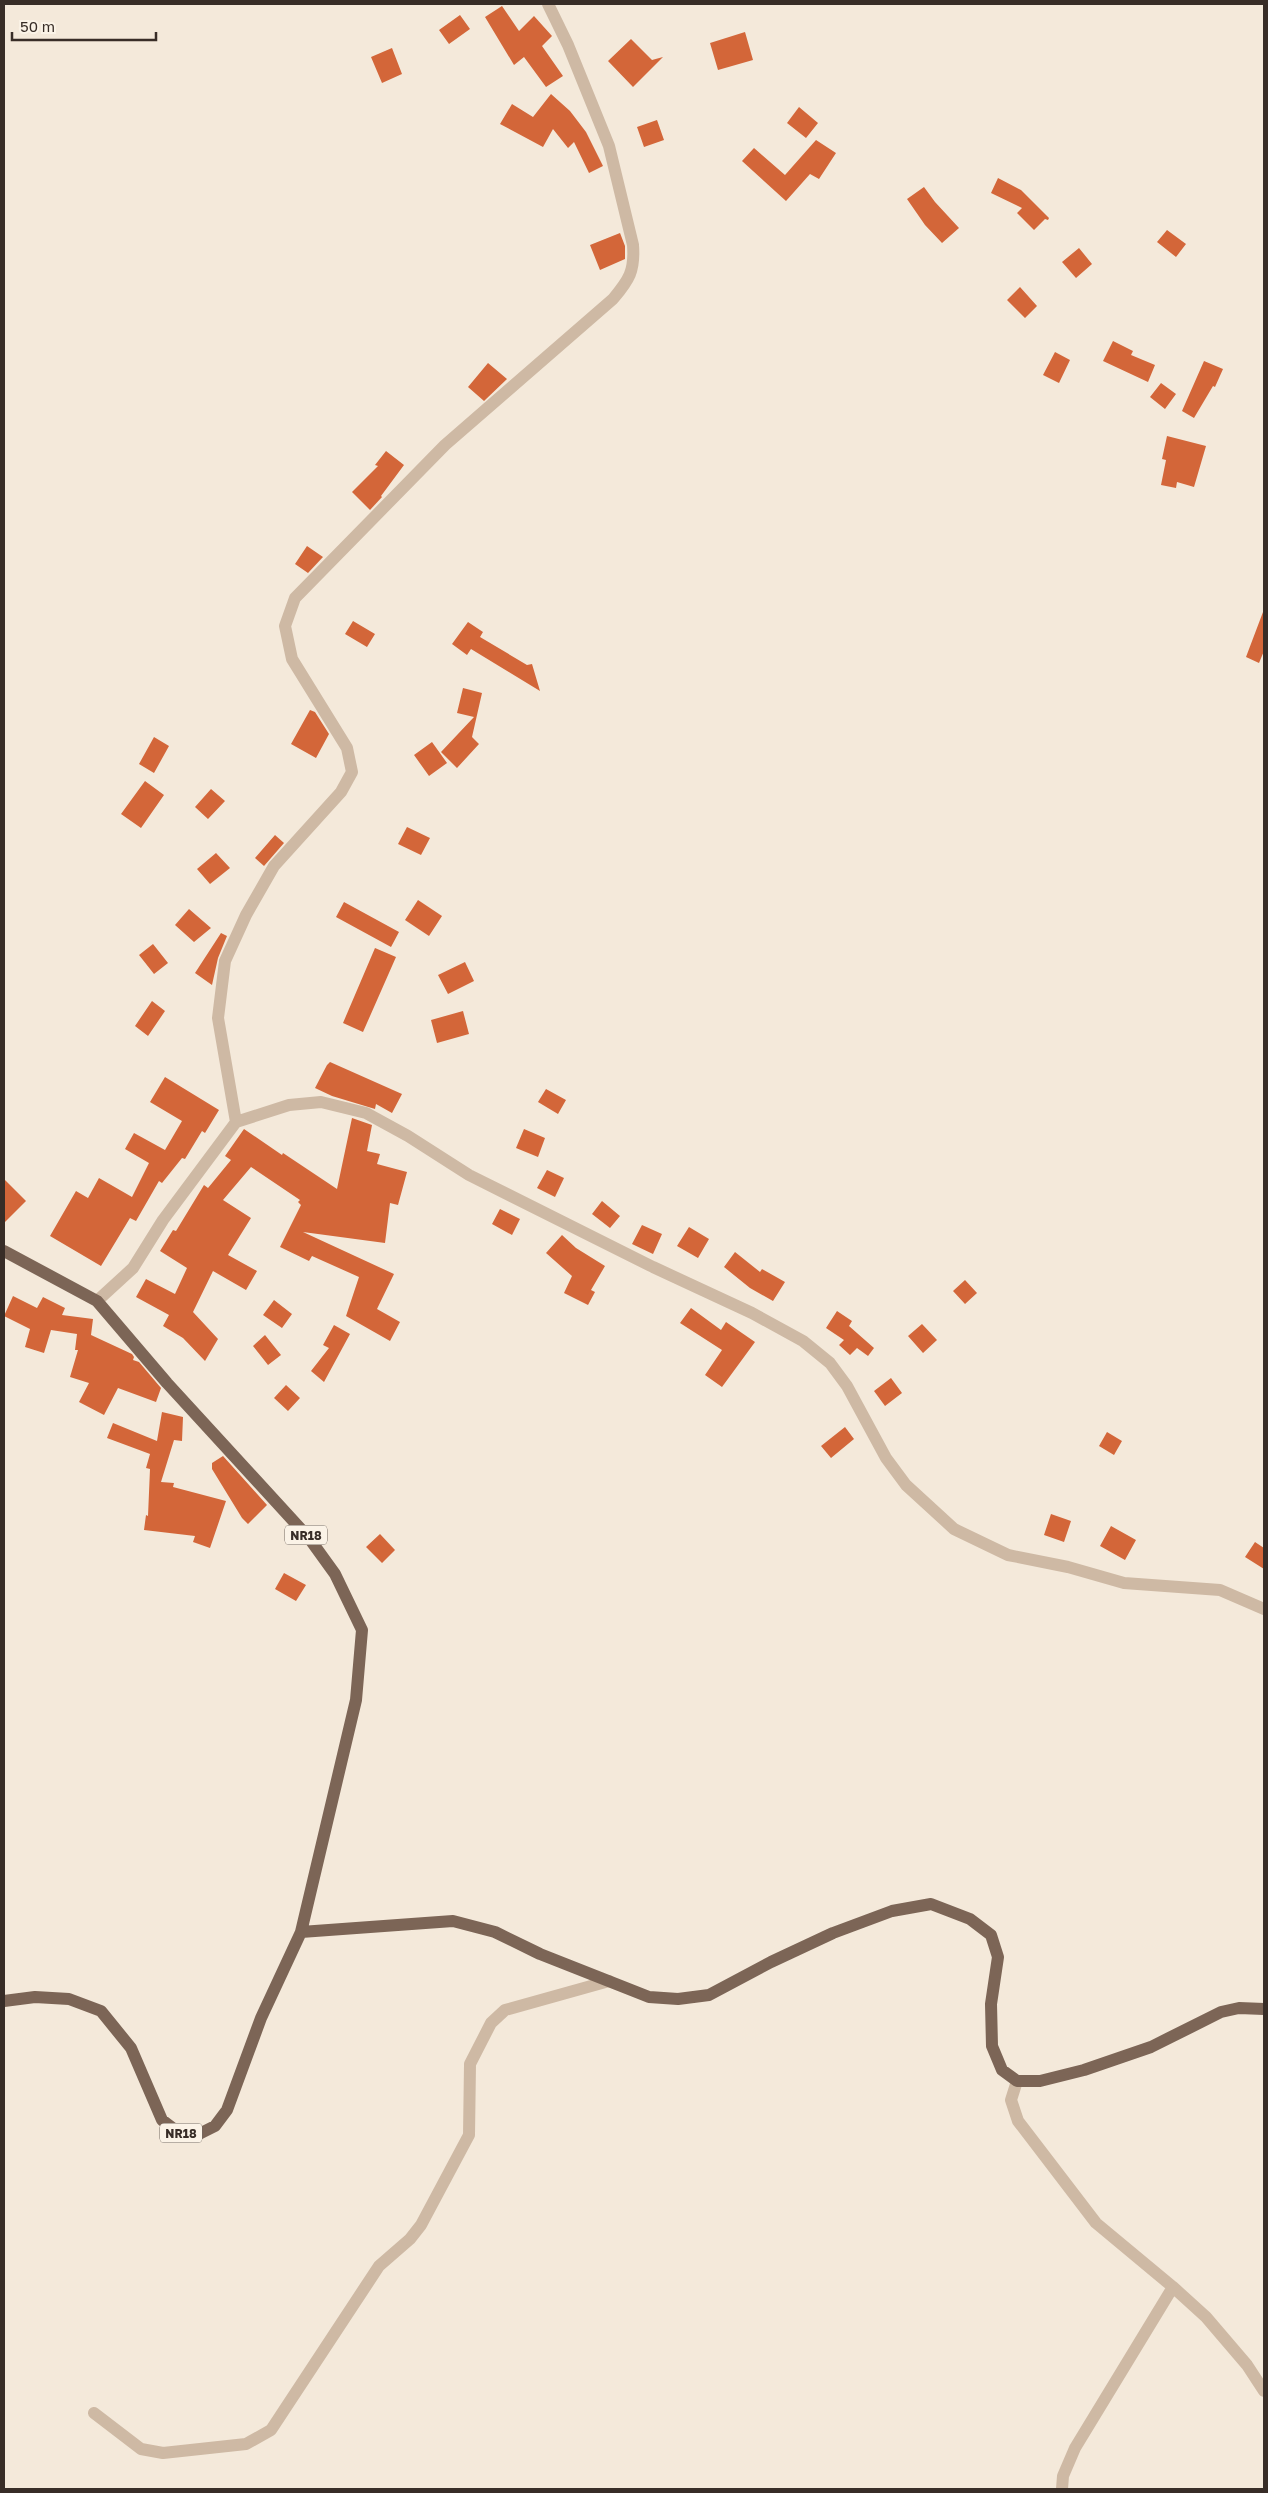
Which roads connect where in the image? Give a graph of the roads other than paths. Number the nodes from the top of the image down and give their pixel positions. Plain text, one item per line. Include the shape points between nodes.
1 (548, 4) edge
2 (236, 1122) junction
3 (4, 1251) edge
4 (97, 1301) junction
5 (1264, 1609) edge
6 (300, 1932) junction
7 (609, 1981) junction
8 (4, 2001) edge
9 (1264, 2009) edge
10 (1017, 2081) junction
11 (1173, 2287) junction
12 (1264, 2391) edge
13 (94, 2413) dead end
14 (1062, 2489) edge

1 - 2 street via 609,146 634,261 628,280 613,299 445,446 295,598 285,626 292,659 347,748 352,772 341,792 274,866 225,961 218,1018
2 - 4 street via 163,1220 133,1268
2 - 5 street via 290,1105 321,1102 366,1113 469,1175 653,1267 752,1312 803,1341 830,1363 847,1386 886,1458 906,1485 954,1529 1008,1555 1124,1583 1220,1590
3 - 4 main road, NR18
4 - 6 main road, NR18 via 309,1538 335,1574 362,1630 356,1700
6 - 7 main road via 453,1922 495,1932
6 - 8 main road, NR18 via 261,2018 227,2110 215,2126 199,2134 179,2132 162,2120 131,2048 102,2011 69,1999 35,1997
7 - 10 main road via 649,1997 678,1999 709,1995 833,1933 892,1911 931,1904 970,1919 991,1935 998,1957 991,2004 992,2046 1002,2070
7 - 13 street via 497,2015 470,2064 469,2135 421,2225 380,2266 271,2430 246,2444 163,2453 141,2449
9 - 10 main road via 1239,2008 1222,2012 1151,2047 1084,2070 1040,2081
10 - 11 street via 1011,2100 1018,2121 1036,2145 1096,2224
11 - 12 street via 1206,2317 1247,2365
11 - 14 street via 1075,2448 1063,2476

